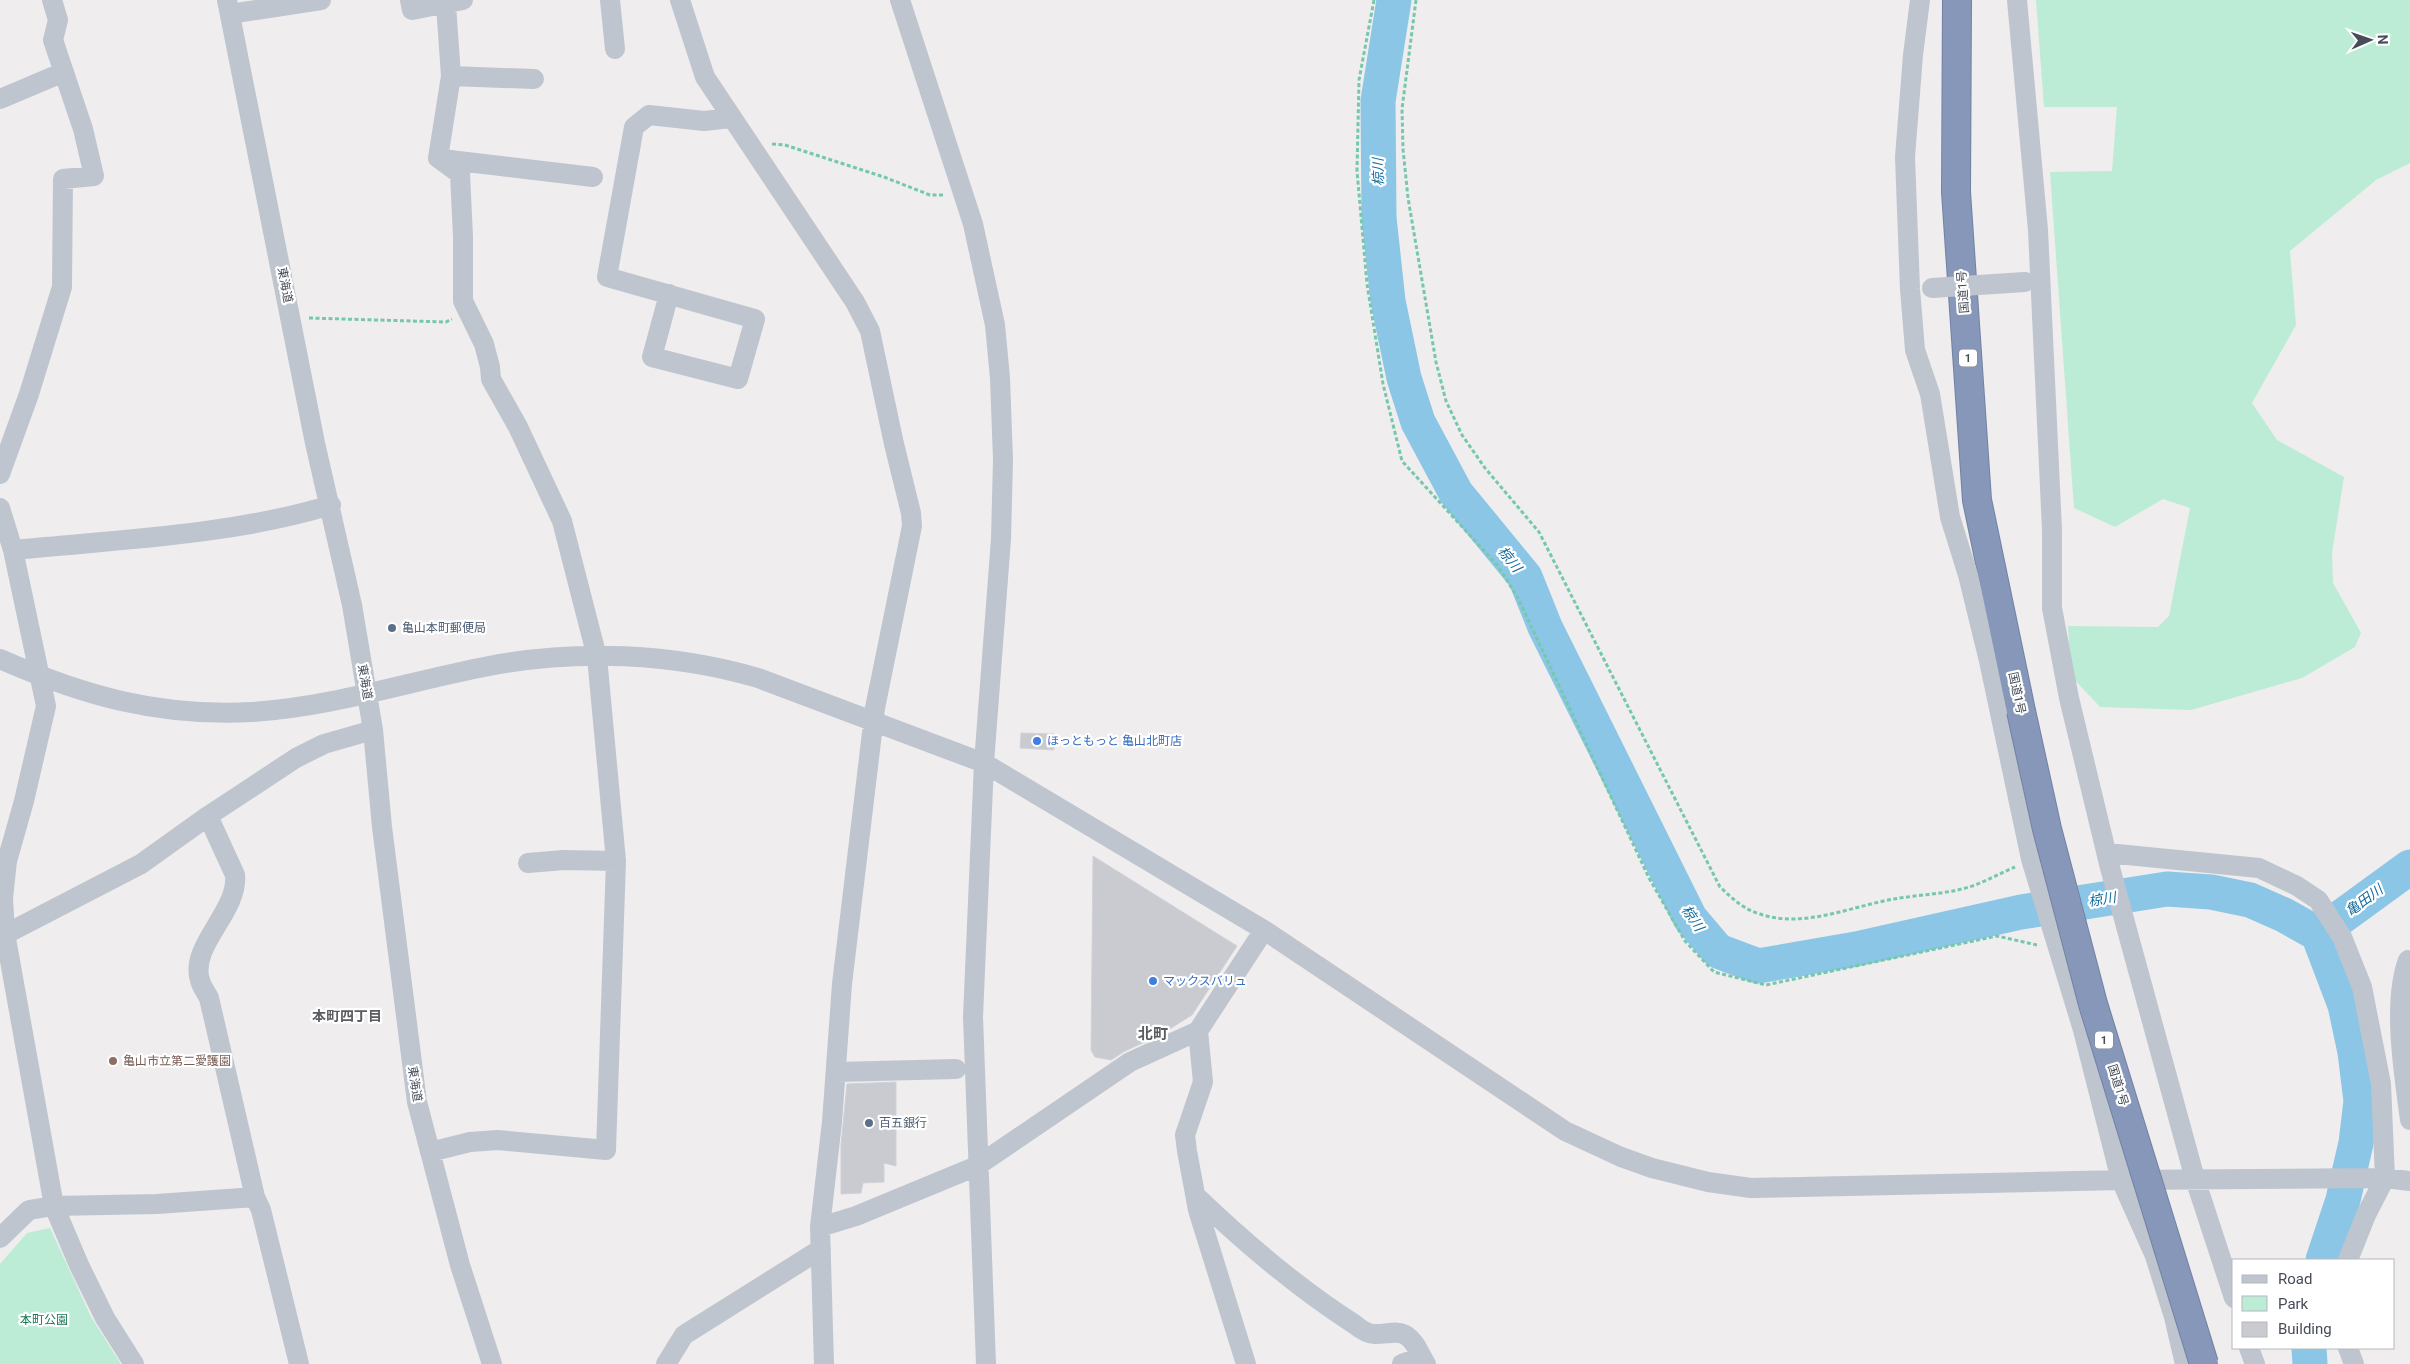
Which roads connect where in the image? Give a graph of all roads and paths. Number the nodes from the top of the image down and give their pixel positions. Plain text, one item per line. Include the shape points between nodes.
1 (52, 0) edge
2 (321, 0) edge
3 (410, 0) edge
4 (610, 0) edge
5 (680, 0) edge
6 (900, 0) edge
7 (1374, 0) edge
8 (1416, 0) edge
9 (1920, 0) edge
10 (1957, 0) edge
11 (2017, 0) edge
12 (454, 3) edge
13 (229, 7) edge
14 (616, 49) dead end
15 (64, 72) junction
16 (451, 76) junction
17 (534, 79) dead end
18 (0, 99) edge
19 (731, 118) junction
20 (748, 143) junction
21 (438, 158) junction
22 (593, 177) dead end
23 (963, 194) junction
24 (2032, 281) junction
25 (1910, 289) junction
26 (669, 294) junction
27 (469, 313) junction
28 (291, 318) junction
29 (0, 474) edge
30 (331, 505) junction
31 (0, 508) edge
32 (13, 550) junction
33 (597, 657) junction
34 (0, 659) edge
35 (42, 677) junction
36 (367, 694) junction
37 (873, 723) junction
38 (373, 730) junction
39 (984, 763) junction
40 (208, 816) junction
41 (2031, 859) junction
42 (2108, 859) junction
43 (616, 861) junction
44 (528, 864) dead end
45 (1264, 930) junction
46 (2, 935) edge
47 (2057, 950) junction
48 (2408, 960) dead end
49 (1198, 1031) junction
50 (956, 1069) dead end
51 (836, 1072) junction
52 (2407, 1075) edge
53 (2410, 1120) edge
54 (430, 1152) junction
55 (977, 1166) junction
56 (2386, 1178) junction
57 (2195, 1179) junction
58 (2122, 1180) junction
59 (2410, 1180) edge
60 (255, 1196) junction
61 (1197, 1197) junction
62 (54, 1206) junction
63 (820, 1227) junction
64 (0, 1238) edge
65 (820, 1249) junction
66 (2348, 1259) edge
67 (2232, 1292) edge
68 (2249, 1349) edge
69 (2348, 1349) edge
70 (1424, 1360) edge
71 (134, 1364) edge
72 (299, 1364) edge
73 (492, 1364) edge
74 (666, 1364) edge
75 (824, 1364) edge
76 (986, 1364) edge
77 (1246, 1364) edge
78 (1402, 1364) edge
79 (2185, 1364) edge
80 (2204, 1364) edge
81 (2255, 1364) edge
82 (2354, 1364) edge

1 - 15 street via 58,20 53,40
2 - 13 street
3 - 12 street via 412,10
4 - 14 street
5 - 19 street via 705,77
6 - 23 street
7 - 47 path via 1359,80 1357,171 1367,284 1383,384 1402,461 1498,566 1518,598 1649,878 1685,941 1714,972 1766,985 1998,936
8 - 41 path via 1402,109 1403,149 1432,342 1446,401 1462,435 1539,532 1720,887 1741,907 1762,915 1791,919 1980,884
9 - 25 street via 1912,56 1905,157
10 - 80 highway, 国道1号 / 1, bridge via 1956,192 1977,500 2047,829 2093,1004
11 - 24 street via 2038,230
12 - 16 street
13 - 28 street, 東海道
15 - 18 street
15 - 29 street via 94,176 63,179 62,287
16 - 17 street
16 - 21 street
19 - 20 street
19 - 26 street via 704,121 649,115 634,127 606,276
20 - 23 path via 785,145 930,195
20 - 37 street via 855,302 870,331 911,514 912,526
21 - 22 street
21 - 27 street via 460,174 463,301
23 - 39 street via 995,325 1004,460
24 - 25 street, bridge
24 - 42 street via 2052,530 2052,608 2069,698
25 - 41 street via 1915,350 1930,394 1950,517 1975,604
26 - 26 street via 755,319 738,379 652,357
27 - 28 path via 446,322
27 - 33 street via 487,353 491,380 518,427 562,521
28 - 30 street, 東海道 via 315,443
30 - 32 street via 290,517 195,532
30 - 36 street, 東海道
31 - 32 street
32 - 35 street
33 - 36 street via 489,666
33 - 37 street via 656,658 724,668 816,699
33 - 43 street
34 - 35 street
35 - 36 street via 111,700 206,712 296,708
35 - 46 street via 46,706 7,861
36 - 38 street, 東海道
37 - 39 street
37 - 51 street via 842,984
38 - 40 street via 324,744 296,758
38 - 54 street, 東海道 via 407,1029 417,1102
39 - 45 street
39 - 55 street via 973,1018
40 - 46 street via 141,864
40 - 60 street via 236,883 198,965 199,980 209,998
41 - 47 street
42 - 56 street via 2259,868 2318,900 2342,937 2362,987 2381,1084
42 - 57 street
43 - 44 street via 564,860
43 - 54 street via 606,1150 498,1140 470,1142
45 - 49 street
45 - 58 street via 1548,1121 1590,1144 1652,1168 1708,1182 1751,1188
46 - 62 street
47 - 58 street via 2083,1030
48 - 52 street via 2400,992
49 - 55 street via 1130,1062
49 - 61 street via 1203,1082 1185,1136
50 - 51 street
51 - 63 street
52 - 53 street
54 - 73 street, 東海道 via 460,1265
55 - 63 street via 856,1216
55 - 76 street
56 - 57 street
56 - 59 street
56 - 66 street via 2366,1214
57 - 58 street
57 - 67 street
58 - 79 street via 2155,1256
60 - 62 street via 157,1204
60 - 72 street
61 - 70 street via 1280,1268 1354,1324 1372,1334 1397,1332 1406,1335
61 - 77 street via 1198,1210
62 - 64 street via 29,1210
62 - 71 street via 105,1318
63 - 65 street
65 - 74 street via 684,1335
65 - 75 street
68 - 81 street
69 - 82 street
70 - 78 street

